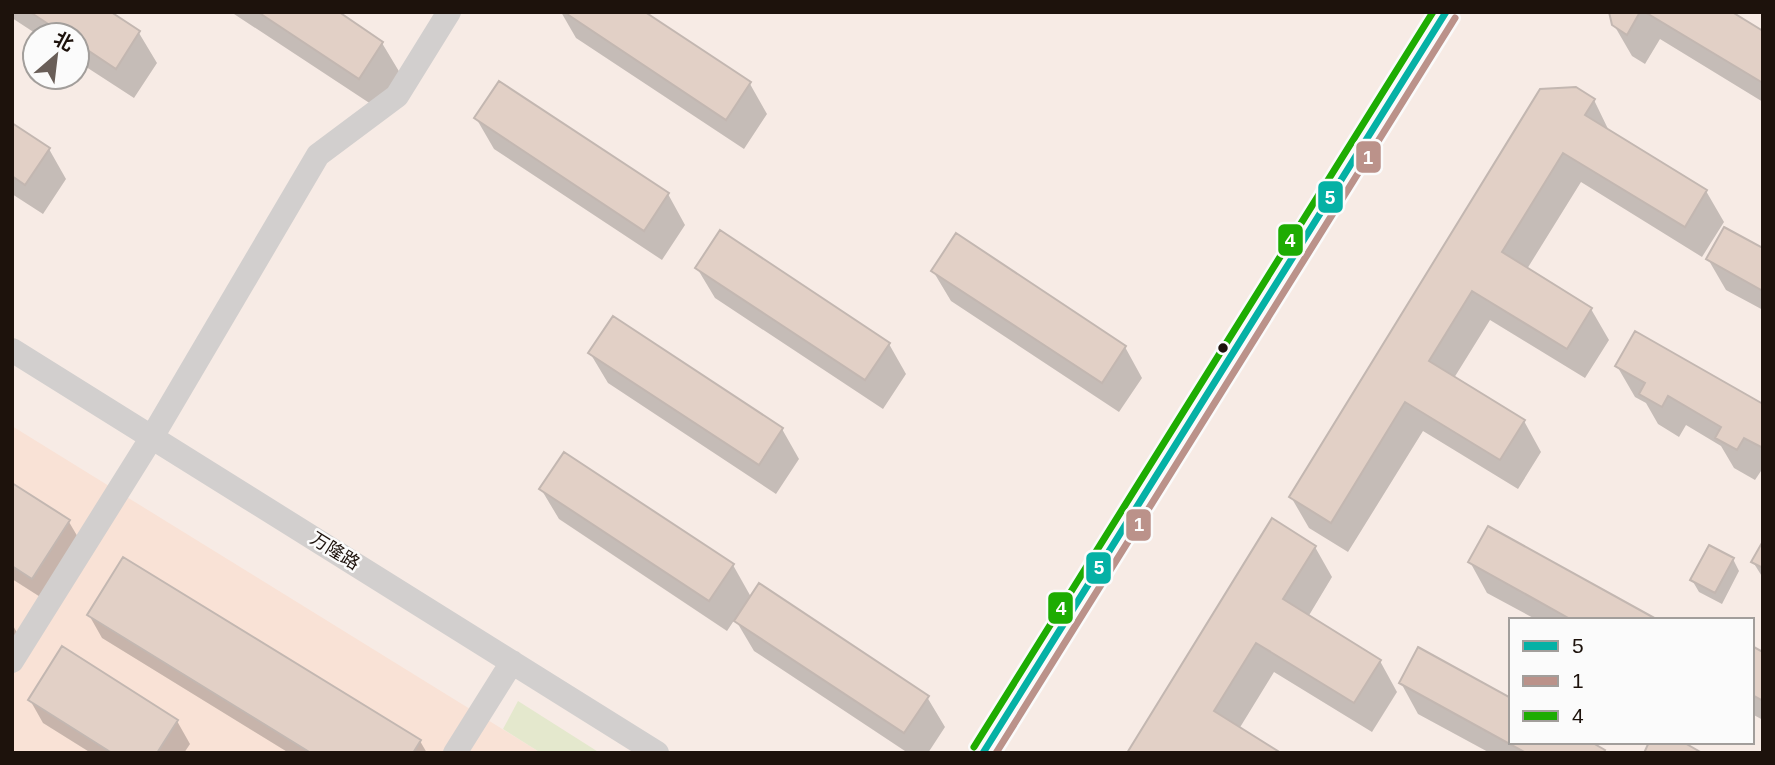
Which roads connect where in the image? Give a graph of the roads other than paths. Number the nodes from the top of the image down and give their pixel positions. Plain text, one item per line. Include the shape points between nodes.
1 (449, 12) edge
2 (1446, 12) edge
3 (12, 350) edge
4 (152, 437) junction
5 (12, 661) edge
6 (512, 662) junction
7 (455, 753) edge
8 (657, 753) edge
9 (983, 753) edge

1 - 4 street via 397,96 318,155
2 - 9 street
3 - 4 street, 万隆路
4 - 5 street
4 - 6 street, 万隆路
6 - 7 street
6 - 8 street, 万隆路

